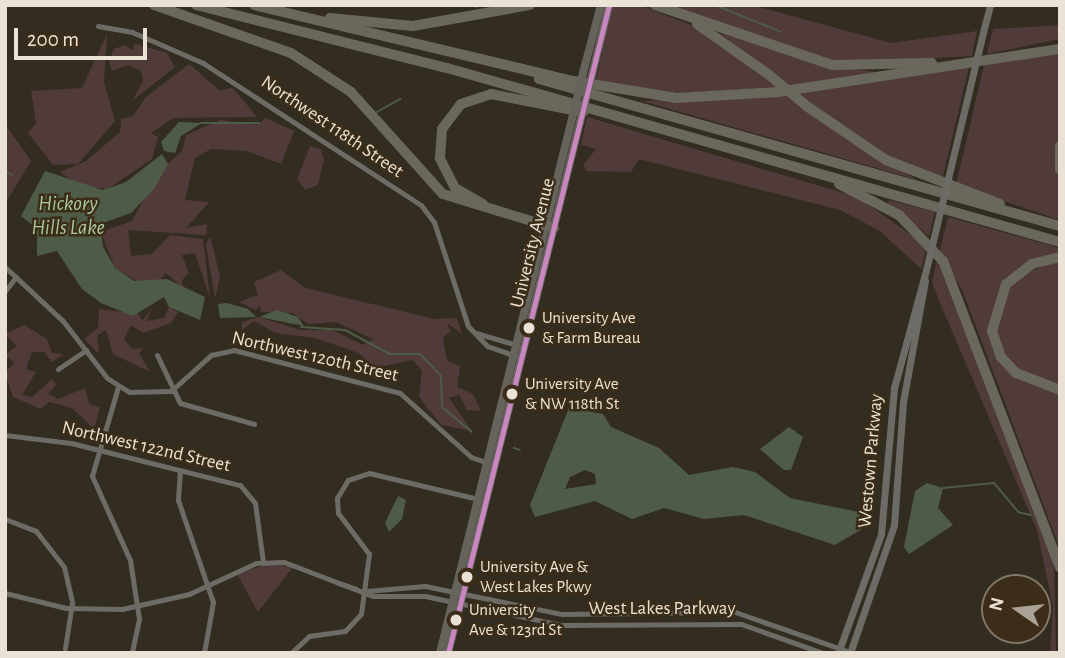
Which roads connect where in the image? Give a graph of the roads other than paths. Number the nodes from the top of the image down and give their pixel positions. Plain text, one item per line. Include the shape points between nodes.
1 (154, 5) edge
2 (195, 5) edge
3 (254, 5) edge
4 (530, 5) edge
5 (601, 5) edge
6 (609, 5) edge
7 (653, 5) edge
8 (990, 5) edge
9 (300, 17) junction
10 (98, 26) dead end
11 (353, 29) junction
12 (1060, 42) edge
13 (1060, 49) edge
14 (1008, 57) junction
15 (988, 60) junction
16 (588, 74) junction
17 (597, 112) junction
18 (1060, 146) edge
19 (789, 165) junction
20 (1060, 169) edge
21 (550, 224) junction
22 (1054, 225) edge
23 (1060, 242) edge
24 (1060, 257) edge
25 (5, 267) edge
26 (926, 270) junction
27 (16, 277) junction
28 (5, 291) edge
29 (473, 332) junction
30 (520, 345) junction
31 (86, 350) junction
32 (157, 355) dead end
33 (517, 357) junction
34 (58, 369) dead end
35 (118, 387) junction
36 (1060, 390) edge
37 (171, 391) junction
38 (254, 424) dead end
39 (5, 435) edge
40 (97, 449) junction
41 (491, 463) junction
42 (180, 470) junction
43 (478, 499) junction
44 (5, 519) edge
45 (263, 562) junction
46 (1060, 567) edge
47 (207, 586) junction
48 (365, 591) junction
49 (6, 593) edge
50 (459, 593) junction
51 (5, 601) edge
52 (457, 603) junction
53 (138, 607) junction
54 (71, 608) junction
55 (65, 648) dead end
56 (839, 650) edge
57 (851, 652) edge
58 (132, 653) edge
59 (205, 653) edge
60 (291, 653) edge
61 (440, 653) edge
62 (448, 653) edge
63 (823, 653) edge

1 - 21 highway via 301,58 374,113 443,194
2 - 17 highway
3 - 9 highway
4 - 9 highway via 413,26
5 - 16 main road, University Avenue
6 - 16 main road, University Avenue
7 - 15 highway via 832,65
7 - 22 highway, bridge via 724,38 808,107 886,160
8 - 26 street, Westown Parkway, bridge
9 - 11 highway
10 - 29 street, Northwest 118th Street via 132,32 203,63 421,205 434,222
11 - 15 highway via 594,86 677,98 745,96
11 - 22 highway
12 - 14 highway
13 - 14 highway
14 - 15 highway
16 - 21 main road, University Avenue, bridge
17 - 19 highway
17 - 21 highway via 491,94 461,104 444,124 440,158 455,188 473,201
18 - 20 highway
19 - 23 highway
19 - 46 highway via 899,215 943,261
21 - 30 main road, University Avenue
24 - 36 highway via 1032,264 1012,278 995,304 992,331 1001,357 1016,373
25 - 27 street
26 - 56 street, Westown Parkway via 894,388 881,534
26 - 57 street, Westown Parkway via 903,402 894,525
27 - 28 street
27 - 31 street
29 - 30 street
29 - 33 street
30 - 33 main road, University Avenue
31 - 34 street
31 - 35 street
32 - 37 street
33 - 41 main road, University Avenue
35 - 37 street via 146,395
35 - 40 street
37 - 38 street via 185,406
37 - 41 street, Northwest 120th Street via 211,355 234,350 400,393 467,454
39 - 40 street, Northwest 122nd Street
40 - 42 street, Northwest 122nd Street
40 - 53 street via 93,487 127,550
41 - 43 main road, University Avenue
41 - 50 main road, University Avenue
42 - 45 street, Northwest 122nd Street via 233,483 250,494
42 - 47 street via 178,500
43 - 48 street via 369,473 348,480 337,508 368,550
43 - 50 main road, University Avenue
44 - 54 street via 36,531 52,549 68,576
45 - 47 street
45 - 48 street via 294,564
47 - 53 street
47 - 59 street via 214,621
48 - 50 street, West Lakes Parkway via 416,585
48 - 52 street, West Lakes Parkway
48 - 60 street via 350,627 309,636
49 - 51 street
49 - 54 street
50 - 52 main road, University Avenue
50 - 56 street, West Lakes Parkway via 562,614 748,614
52 - 61 main road, University Avenue
52 - 62 main road, University Avenue
52 - 63 street, West Lakes Parkway via 561,625 741,624
53 - 54 street
53 - 58 street
54 - 55 street
56 - 57 street, West Lakes Parkway

